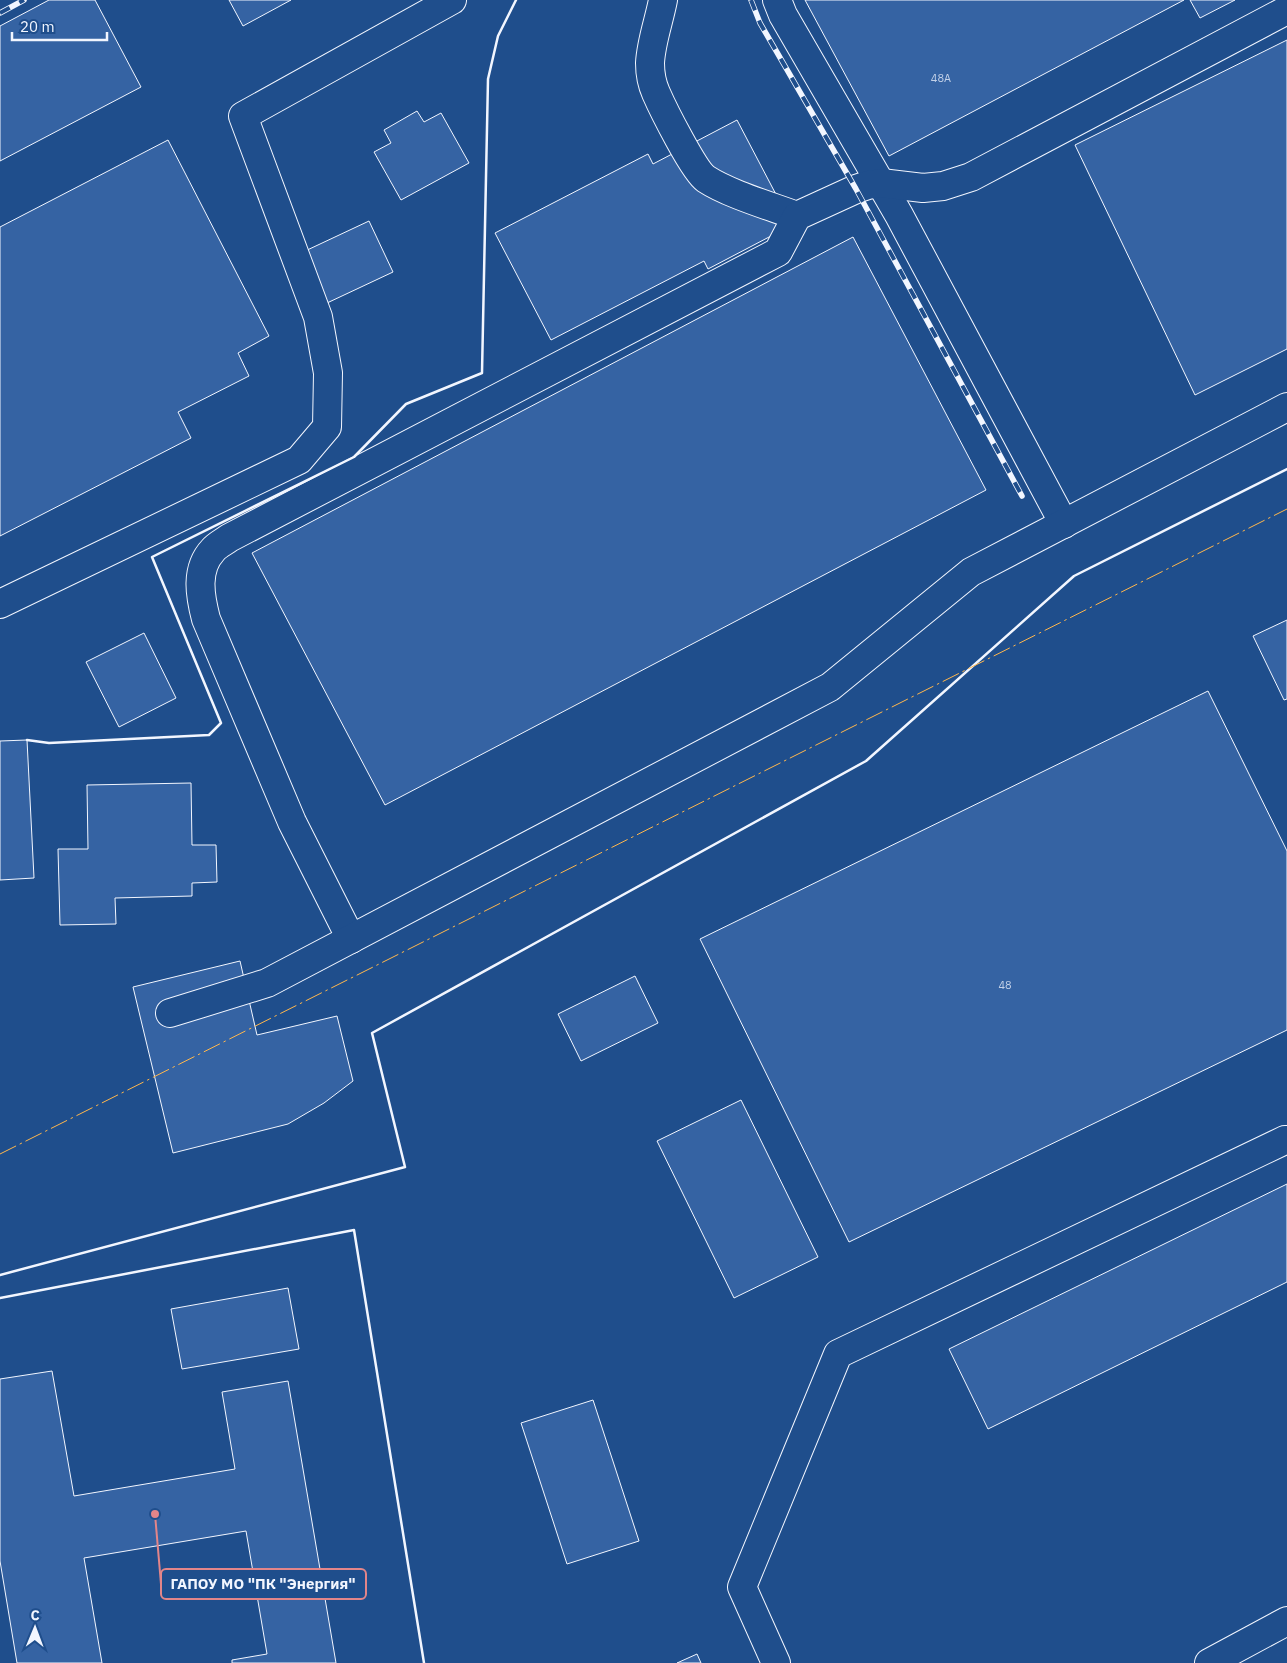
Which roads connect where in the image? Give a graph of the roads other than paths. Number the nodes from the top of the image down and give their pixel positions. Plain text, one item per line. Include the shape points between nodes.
1 (452, 0) edge
2 (663, 0) edge
3 (777, 0) edge
4 (1287, 10) edge
5 (881, 184) junction
6 (798, 216) junction
7 (1287, 407) edge
8 (1064, 524) junction
9 (0, 604) edge
10 (351, 939) junction
11 (170, 1013) dead end
12 (1287, 1140) edge
13 (1287, 1621) edge
14 (776, 1663) edge
15 (1209, 1663) edge

1 - 9 lane via 244,116 318,317 328,373 328,428 299,460
2 - 6 lane via 652,47 651,79 694,165 703,177 718,186
3 - 5 lane
4 - 5 lane via 971,177 943,186 923,188
5 - 6 lane via 856,189
5 - 8 lane
6 - 10 lane via 778,252 229,538 213,550 204,564 199,582 206,619 292,822
7 - 8 lane
8 - 10 lane via 971,572 830,687
10 - 11 lane via 267,983
12 - 14 lane via 838,1354 742,1588
13 - 15 lane

